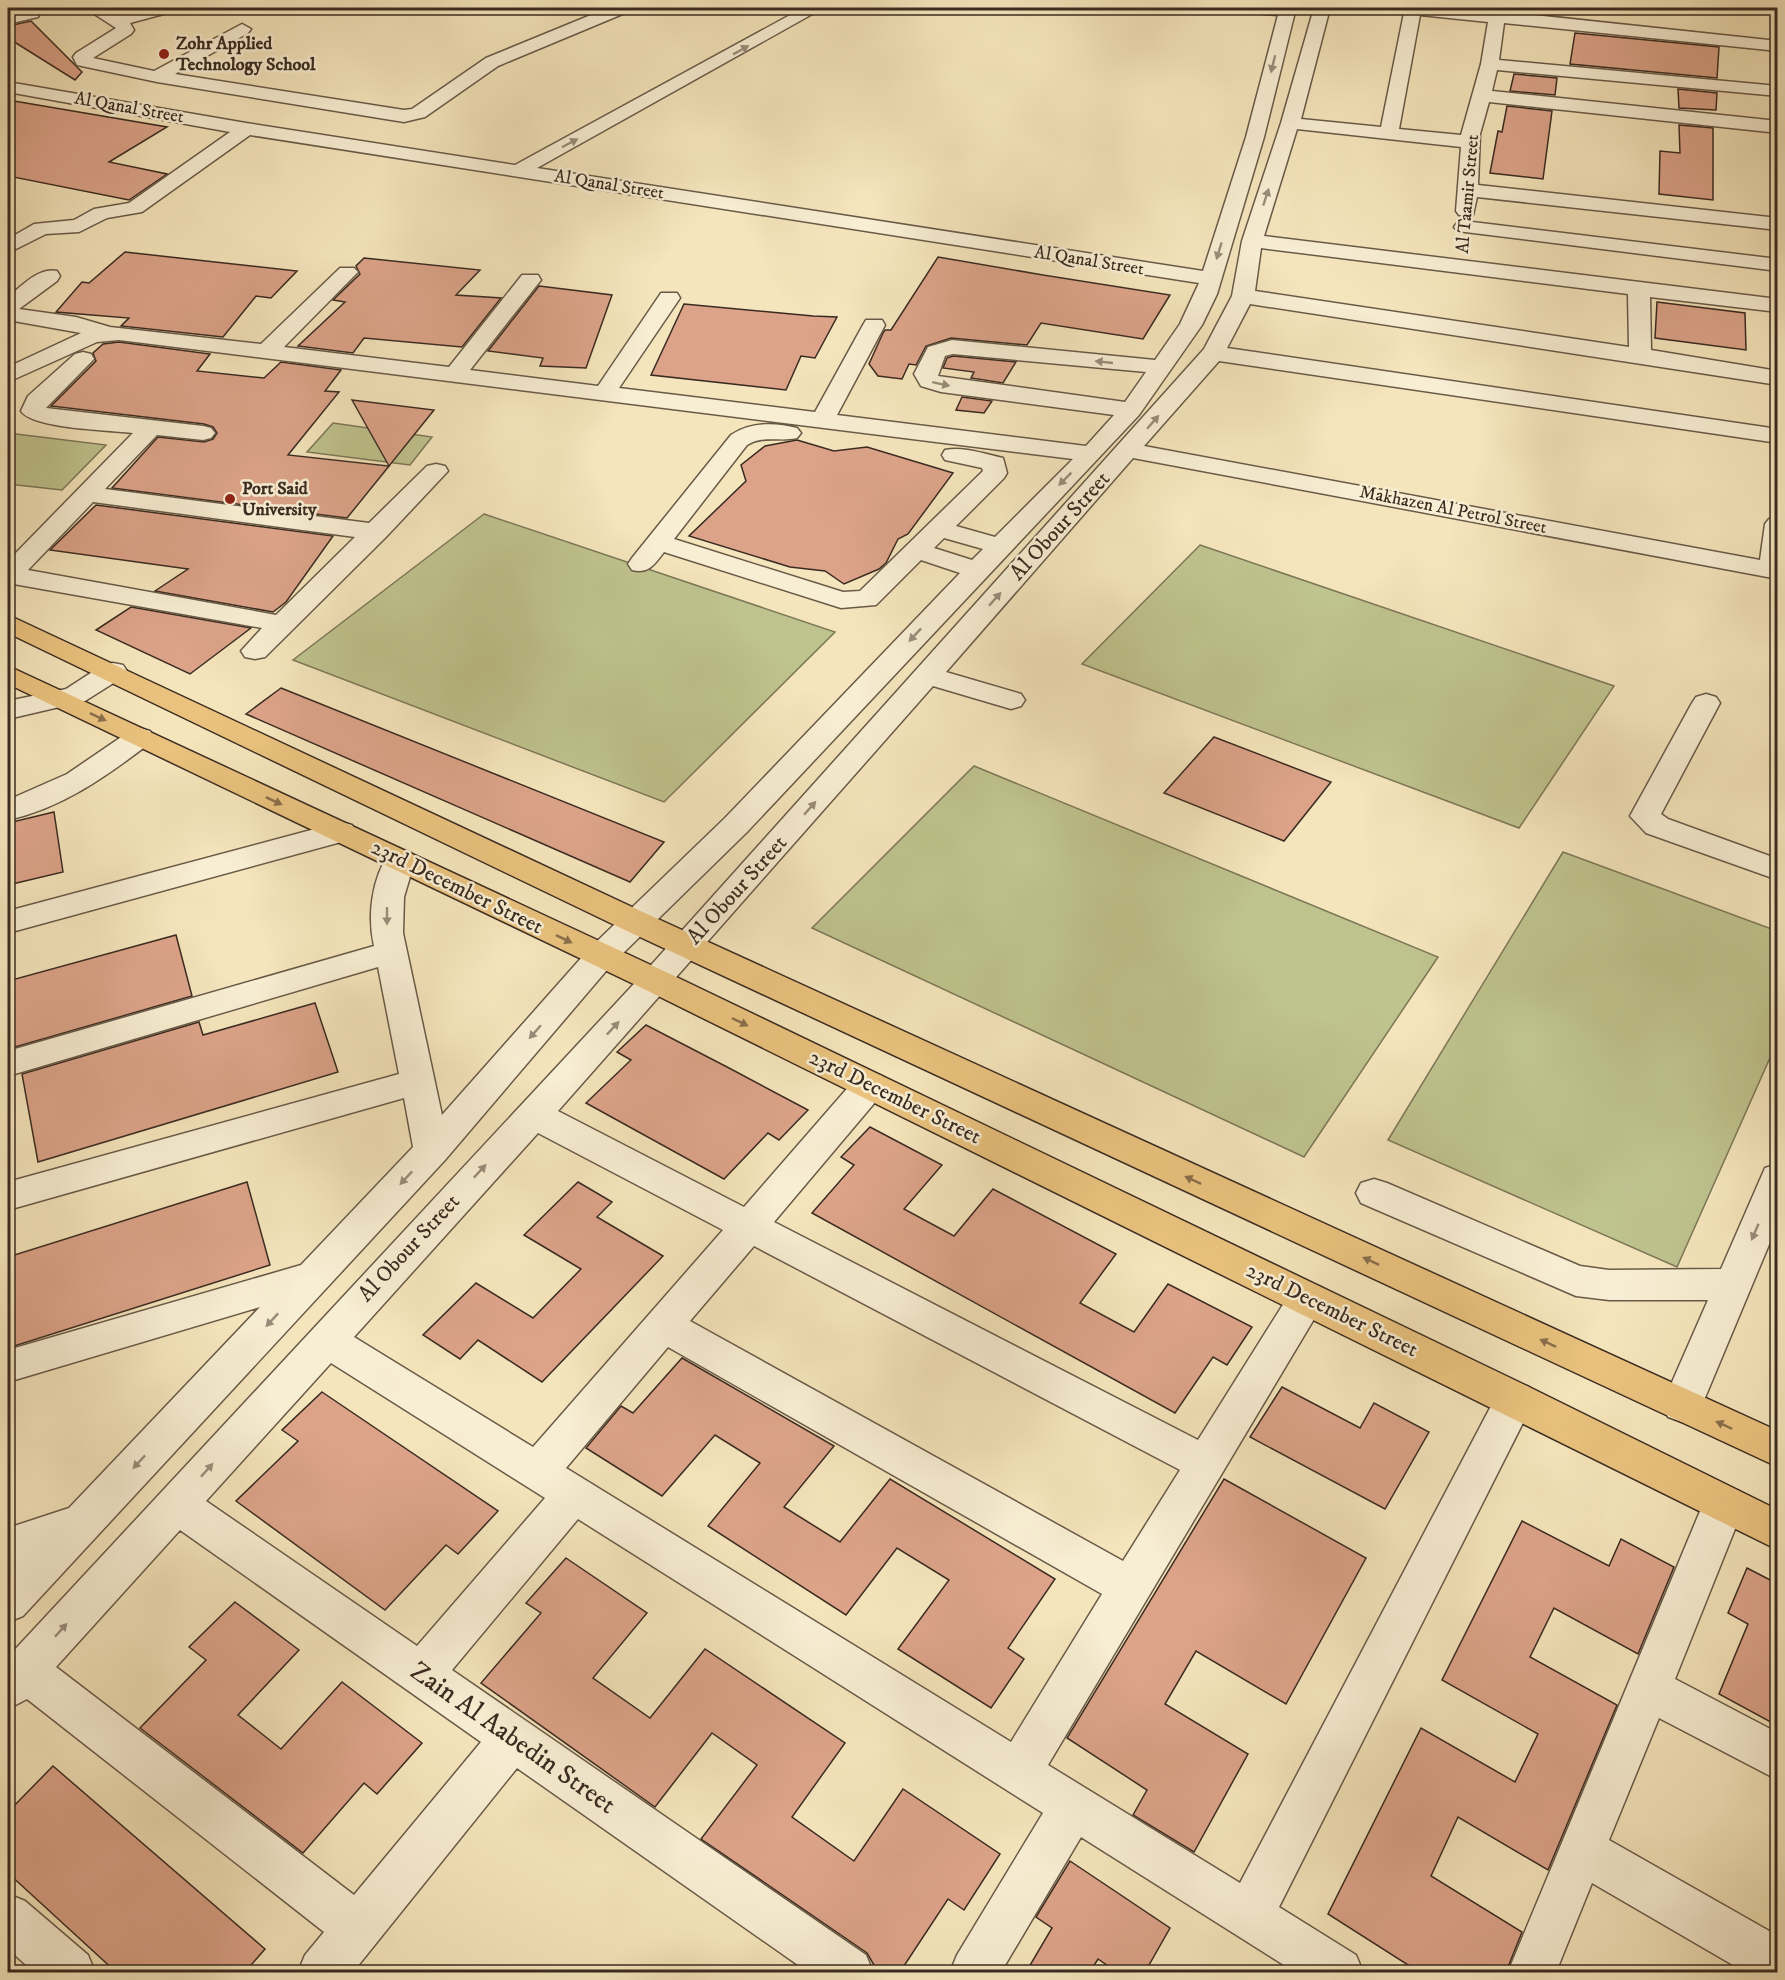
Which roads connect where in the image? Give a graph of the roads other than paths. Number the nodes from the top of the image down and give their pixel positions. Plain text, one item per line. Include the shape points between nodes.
1 (93, 8) edge
2 (165, 8) edge
3 (815, 8) edge
4 (1250, 8) edge
5 (1322, 8) edge
6 (1408, 8) edge
7 (619, 9) dead end
8 (1287, 9) edge
9 (32, 14) dead end
10 (1497, 16) junction
11 (9, 18) edge
12 (117, 21) junction
13 (242, 29) dead end
14 (556, 34) junction
15 (593, 41) dead end
16 (1777, 46) edge
17 (500, 57) junction
18 (1490, 64) junction
19 (531, 65) dead end
20 (157, 77) junction
21 (8, 87) edge
22 (1778, 91) edge
23 (446, 93) junction
24 (1483, 96) junction
25 (467, 98) dead end
26 (1263, 107) junction
27 (1289, 124) junction
28 (1778, 127) edge
29 (246, 129) junction
30 (1389, 134) junction
31 (1255, 137) junction
32 (1470, 142) junction
33 (518, 171) junction
34 (1467, 189) junction
35 (1608, 205) junction
36 (1778, 224) edge
37 (1464, 227) junction
38 (1252, 241) junction
39 (1606, 244) junction
40 (8, 247) edge
41 (1778, 265) edge
42 (1462, 267) junction
43 (347, 272) dead end
44 (49, 276) dead end
45 (1211, 279) junction
46 (530, 280) dead end
47 (1604, 284) junction
48 (1639, 289) junction
49 (1243, 296) junction
50 (669, 298) dead end
51 (1778, 306) edge
52 (8, 307) edge
53 (8, 314) edge
54 (874, 325) dead end
55 (105, 333) junction
56 (266, 352) junction
57 (1213, 353) junction
58 (1033, 355) junction
59 (1640, 355) junction
60 (83, 358) dead end
61 (1162, 367) junction
62 (456, 373) junction
63 (8, 375) edge
64 (1778, 378) edge
65 (604, 394) junction
66 (1017, 395) junction
67 (1131, 410) junction
68 (822, 421) junction
69 (1034, 422) junction
70 (152, 428) junction
71 (203, 433) dead end
72 (1778, 436) edge
73 (1128, 450) junction
74 (1092, 454) junction
75 (436, 471) dead end
76 (87, 494) junction
77 (1778, 524) edge
78 (940, 529) junction
79 (377, 532) junction
80 (658, 542) junction
81 (1000, 546) junction
82 (918, 551) junction
83 (641, 564) dead end
84 (977, 570) junction
85 (1774, 570) edge
86 (8, 574) edge
87 (935, 613) junction
88 (8, 623) edge
89 (282, 624) junction
90 (971, 625) junction
91 (255, 651) dead end
92 (113, 671) junction
93 (8, 674) edge
94 (926, 675) junction
95 (60, 699) junction
96 (1011, 700) dead end
97 (1706, 703) dead end
98 (8, 710) edge
99 (140, 737) junction
100 (8, 810) edge
101 (342, 832) junction
102 (400, 860) junction
103 (1778, 870) edge
104 (8, 922) edge
105 (636, 922) junction
106 (687, 946) junction
107 (391, 951) junction
108 (601, 956) junction
109 (656, 981) junction
110 (8, 1063) edge
111 (418, 1081) junction
112 (870, 1085) junction
113 (533, 1114) junction
114 (432, 1150) junction
115 (1778, 1178) edge
116 (1374, 1193) dead end
117 (8, 1196) edge
118 (750, 1227) junction
119 (313, 1276) junction
120 (1733, 1284) junction
121 (1307, 1298) junction
122 (664, 1326) junction
123 (325, 1339) junction
124 (8, 1366) edge
125 (1515, 1399) junction
126 (1682, 1405) junction
127 (1775, 1443) edge
128 (1206, 1464) junction
129 (538, 1471) junction
130 (574, 1494) junction
131 (176, 1504) junction
132 (1724, 1504) junction
133 (82, 1523) junction
134 (1778, 1531) edge
135 (8, 1548) edge
136 (1131, 1587) junction
137 (8, 1602) edge
138 (421, 1674) junction
139 (16, 1679) edge
140 (1648, 1688) junction
141 (513, 1738) junction
142 (1778, 1758) edge
143 (1018, 1772) junction
144 (1073, 1807) junction
145 (1581, 1851) junction
146 (1249, 1916) junction
147 (8, 1918) edge
148 (358, 1928) junction
149 (1778, 1964) edge
150 (71, 1972) edge
151 (322, 1972) edge
152 (849, 1972) edge
153 (974, 1972) edge
154 (1339, 1972) edge
155 (1532, 1972) edge

1 - 12 street
2 - 12 street
33 -> 3 street
4 - 8 street
5 - 27 street, Al Obour Street
6 - 10 street
6 - 30 street
7 - 14 street
8 -> 26 street, Al Obour Street
9 - 11 street
10 - 16 street
10 - 18 street, Al Taamir Street
12 - 20 street via 126,27 123,33 81,60
13 - 20 street
14 - 15 street
14 - 17 street
17 - 19 street
17 - 23 street
18 - 22 street
18 - 24 street, Al Taamir Street
20 - 23 street via 404,116 418,113
21 - 29 street, Al Qanal Street
23 - 25 street
24 - 28 street
24 - 32 street, Al Taamir Street
26 - 27 street via 1277,112
26 - 31 street, Al Obour Street
27 - 30 street
27 - 31 street via 1275,136
38 -> 27 street, Al Obour Street
29 - 33 street, Al Qanal Street
29 - 40 street via 135,208 101,213 79,226 41,228
30 - 32 street
31 -> 45 street, Al Obour Street
32 - 34 street, Al Taamir Street
33 - 45 street, Al Qanal Street
34 - 35 street
34 - 37 street, Al Taamir Street
35 - 36 street
35 - 39 street
37 - 39 street
37 - 42 street, Al Taamir Street
38 - 42 street
38 - 49 street, Al Obour Street
39 - 41 street
39 - 47 street
42 - 47 street
43 - 56 street
44 - 52 street
45 - 61 street, Al Obour Street via 1191,325
46 - 62 street
47 - 48 street
48 - 51 street
48 - 59 street
49 - 57 street, Al Obour Street
49 - 59 street
50 - 65 street
53 - 55 street via 76,324
54 - 68 street
55 - 56 street
55 - 63 street via 81,340
56 - 62 street
57 - 72 street
73 -> 57 street, Al Obour Street
61 -> 58 street
58 - 66 street
58 -> 66 street via 945,347 933,354 926,374 934,384
59 - 64 street
60 - 70 street via 36,401 33,411
61 - 67 street, Al Obour Street
62 - 65 street
65 - 68 street
66 - 69 street
67 - 69 street
67 - 74 street, Al Obour Street
68 - 69 street
69 - 74 street
70 - 71 street
70 - 76 street
73 - 85 street, Makhazen Al Petrol Street
90 -> 73 street, Al Obour Street
74 -> 81 street, Al Obour Street
75 - 79 street
76 - 79 street
76 - 86 street
77 - 85 street
78 - 80 street via 995,473 994,463 764,430 753,431 739,440
78 - 81 street
78 - 82 street
79 - 89 street
80 - 82 street via 850,602 873,595
80 - 83 street
81 - 84 street, Al Obour Street
82 - 84 street
84 - 87 street, Al Obour Street
86 - 89 street
87 - 90 street
87 -> 105 street, Al Obour Street via 736,825
88 - 92 main road, 23rd December Street
89 - 91 street
90 - 94 street, Al Obour Street
92 - 95 street via 75,695
92 - 105 main road, 23rd December Street
93 - 95 main road, 23rd December Street
94 - 96 street
106 -> 94 street, Al Obour Street
95 - 98 street
95 -> 99 main road, 23rd December Street
97 - 103 street via 1645,816 1657,826
99 - 100 street via 81,781
99 -> 101 main road, 23rd December Street
101 - 102 main road, 23rd December Street
101 - 104 street
102 -> 107 street via 387,906
102 -> 108 main road, 23rd December Street
105 - 106 main road, 23rd December Street
105 - 108 street, Al Obour Street
106 - 109 street, Al Obour Street
126 -> 106 main road, 23rd December Street
107 - 110 street
107 - 111 street
108 - 109 main road, 23rd December Street
108 -> 114 street, Al Obour Street
109 -> 112 main road, 23rd December Street
113 -> 109 street, Al Obour Street
111 - 114 street
111 - 117 street
112 - 118 street
112 - 121 main road, 23rd December Street
113 - 118 street
123 -> 113 street, Al Obour Street
114 -> 119 street, Al Obour Street
115 -> 120 street
116 - 120 street via 1576,1281 1610,1285
118 - 122 street
118 - 128 street
119 - 124 street
119 -> 133 street, Al Obour Street
120 - 126 street
121 - 125 main road, 23rd December Street
121 - 128 street
122 - 129 street
122 - 136 street
123 - 129 street
131 -> 123 street, Al Obour Street
125 - 132 main road, 23rd December Street
125 - 146 street
127 -> 126 main road, 23rd December Street
128 - 136 street
129 - 130 street
130 - 138 street
130 - 143 street
131 - 138 street, Zain Al Aabedin Street
139 -> 131 street, Al Obour Street
132 - 134 main road, 23rd December Street
132 - 140 street
133 - 135 street
133 - 137 street, Al Obour Street
136 - 143 street
138 - 141 street, Zain Al Aabedin Street
139 - 148 street
140 - 142 street
140 - 145 street
141 - 148 street
141 - 152 street, Zain Al Aabedin Street
143 - 144 street
144 - 146 street
144 - 153 street
145 - 149 street
145 - 155 street
146 - 154 street
147 - 150 street
148 - 151 street

